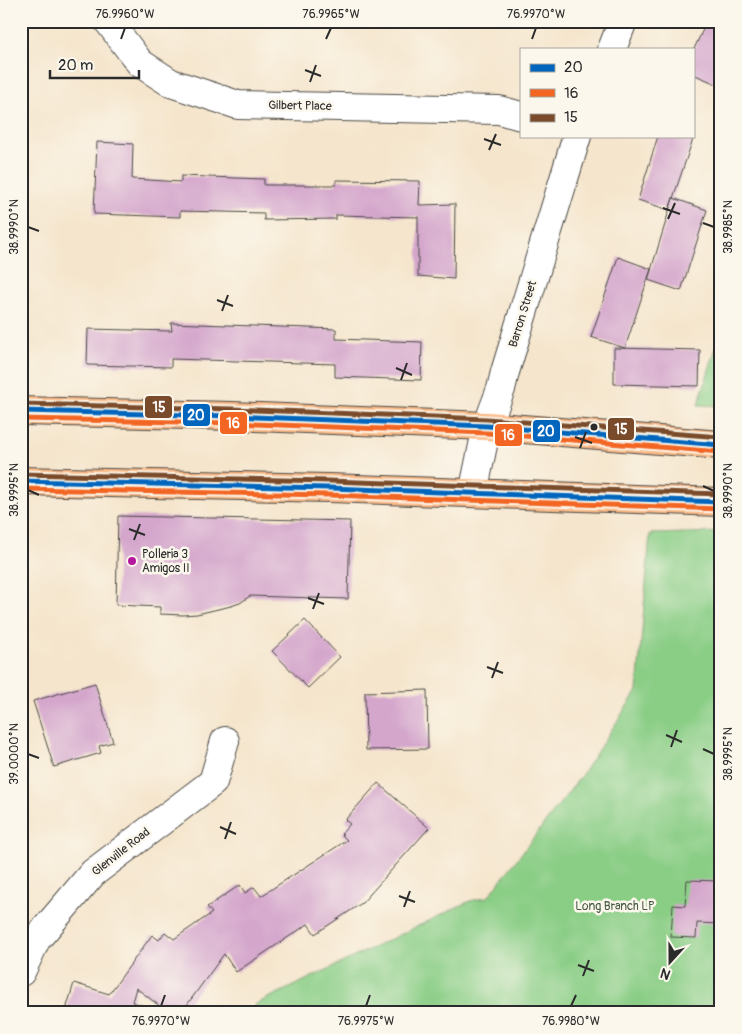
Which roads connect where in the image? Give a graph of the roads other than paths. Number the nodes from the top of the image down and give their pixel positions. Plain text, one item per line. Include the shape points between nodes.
1 (108, 21) edge
2 (623, 21) edge
3 (612, 48) edge
4 (520, 116) edge
5 (576, 138) edge
6 (21, 411) edge
7 (487, 426) junction
8 (721, 444) edge
9 (21, 481) edge
10 (473, 493) junction
11 (721, 502) edge
12 (226, 741) dead end
13 (21, 972) edge

1 - 4 street, Gilbert Place via 140,63 171,83 238,105 499,110
2 - 3 street
5 - 7 street, Barron Street
6 - 7 main road
7 - 8 main road
7 - 10 street, Barron Street
9 - 10 main road
10 - 11 main road
12 - 13 street, Glenville Road via 213,782 93,873 36,940

